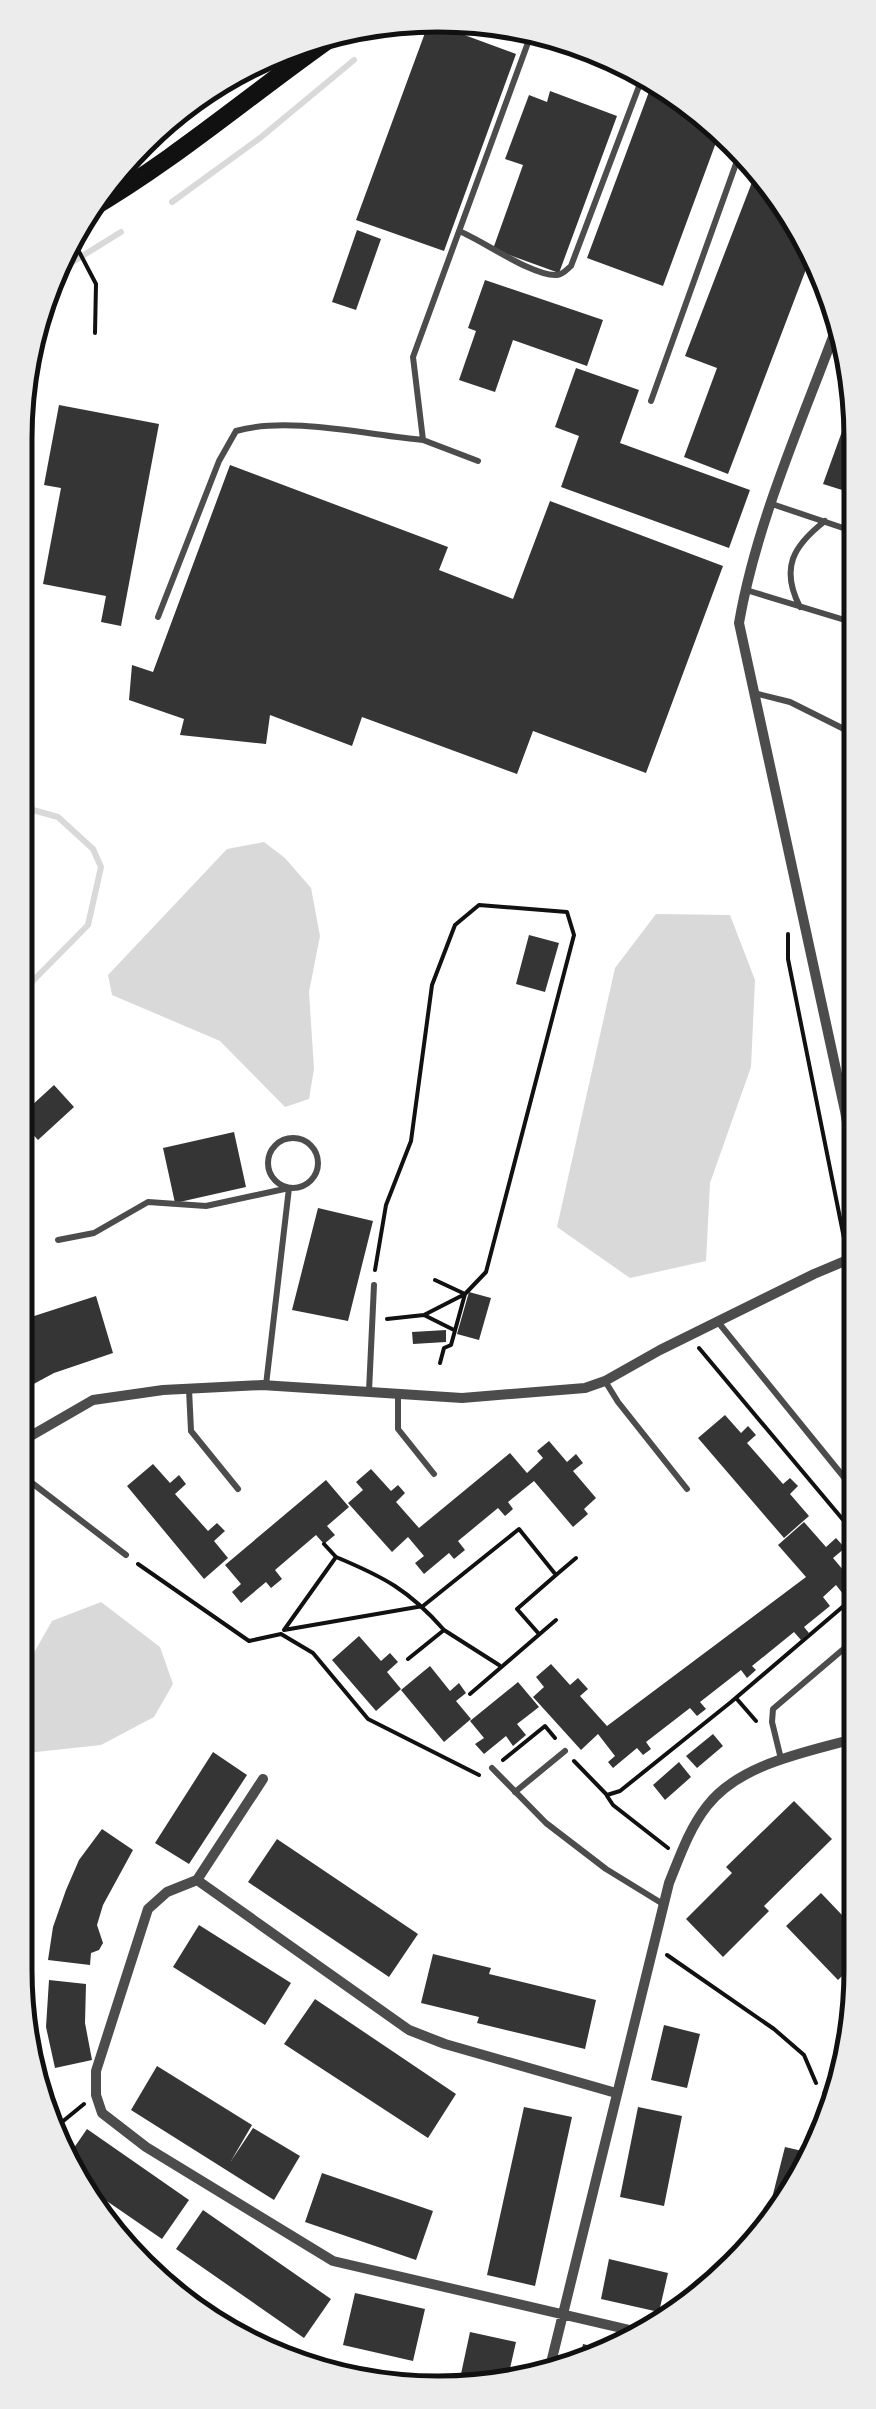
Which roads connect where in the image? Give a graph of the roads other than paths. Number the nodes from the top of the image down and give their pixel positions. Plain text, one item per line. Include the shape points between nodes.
1 (528, 42) edge
2 (307, 54) edge
3 (639, 86) edge
4 (736, 163) edge
5 (113, 196) edge
6 (459, 231) junction
7 (832, 341) edge
8 (651, 401) dead end
9 (423, 440) junction
10 (478, 461) dead end
11 (772, 504) junction
12 (825, 522) junction
13 (844, 529) edge
14 (745, 590) junction
15 (800, 607) junction
16 (158, 617) dead end
17 (844, 620) edge
18 (753, 692) junction
19 (844, 729) edge
20 (844, 1106) edge
21 (290, 1188) junction
22 (58, 1240) dead end
23 (844, 1262) edge
24 (374, 1285) road end
25 (718, 1322) junction
26 (605, 1381) junction
27 (266, 1385) junction
28 (189, 1389) junction
29 (368, 1392) junction
30 (398, 1394) junction
31 (32, 1438) edge
32 (434, 1474) dead end
33 (844, 1477) edge
34 (32, 1483) edge
35 (238, 1489) dead end
36 (686, 1489) dead end
37 (126, 1555) road end
38 (844, 1649) edge
39 (844, 1742) edge
40 (566, 1751) road end
41 (782, 1760) junction
42 (492, 1768) road end
43 (264, 1779) dead end
44 (515, 1792) junction
45 (197, 1880) junction
46 (664, 1904) junction
47 (616, 2092) junction
48 (563, 2314) junction
49 (627, 2329) edge
50 (551, 2360) edge

1 - 6 lane
2 - 5 main road
3 - 6 lane via 565,272 554,275 495,253 488,242
4 - 8 lane
6 - 9 lane via 413,357
7 - 11 street
9 - 10 lane
9 - 16 lane via 259,424 236,431
11 - 12 lane
11 - 14 street
12 - 13 lane
12 - 15 lane via 793,553 793,593
14 - 15 lane
14 - 18 street via 739,623
15 - 17 lane
18 - 19 lane
18 - 20 street
21 - 21 lane via 306,1184 318,1162 298,1139 282,1140 268,1159 275,1181
21 - 22 lane via 206,1206 148,1202 94,1233
21 - 27 lane
23 - 25 street
24 - 29 lane
25 - 26 street
25 - 33 lane
26 - 30 street via 514,1396
26 - 36 lane
27 - 28 street
27 - 29 street
28 - 31 street via 92,1400
28 - 35 lane via 192,1431
29 - 30 street
30 - 32 lane via 398,1429
34 - 37 lane
38 - 41 lane via 773,1710
39 - 41 street
40 - 44 lane
41 - 46 street via 734,1782 709,1803 691,1829
42 - 44 lane
43 - 45 street
44 - 46 lane via 591,1858
45 - 47 street via 408,2030
45 - 48 street via 148,1908 96,2072 102,2113 333,2262
46 - 47 street
47 - 48 street
48 - 49 street
48 - 50 street

